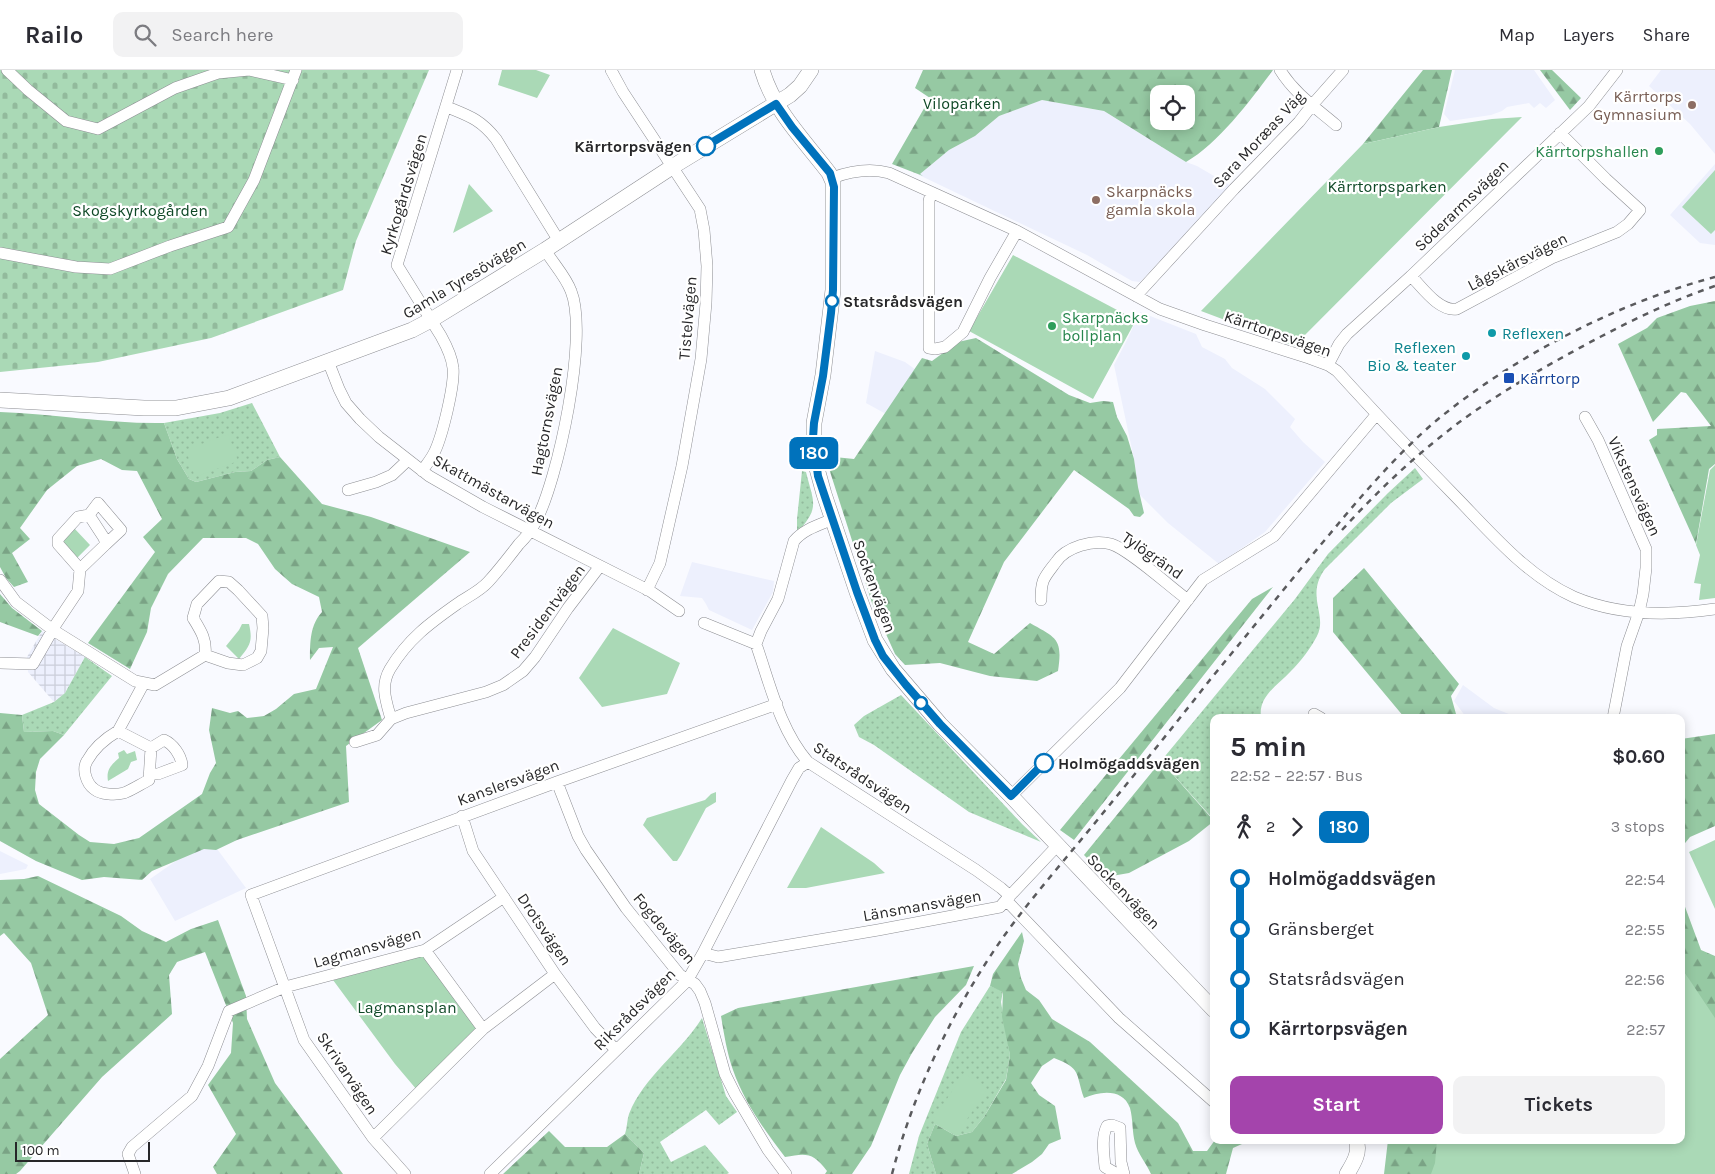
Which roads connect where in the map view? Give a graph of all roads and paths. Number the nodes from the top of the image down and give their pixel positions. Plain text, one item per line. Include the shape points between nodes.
1 (7, 70) edge
2 (249, 70) edge
3 (457, 70) edge
4 (611, 70) edge
5 (762, 70) edge
6 (812, 70) edge
7 (1280, 70) edge
8 (1343, 70) edge
9 (1617, 70) edge
10 (295, 75) edge
11 (776, 104) junction
12 (1312, 104) junction
13 (447, 107) junction
14 (1336, 125) dead end
15 (1560, 133) junction
16 (672, 167) junction
17 (832, 178) junction
18 (931, 193) junction
19 (1017, 231) junction
20 (559, 241) junction
21 (545, 250) junction
22 (0, 253) edge
23 (1410, 276) junction
24 (1136, 296) junction
25 (431, 320) junction
26 (328, 361) junction
27 (1328, 365) junction
28 (0, 400) edge
29 (1376, 415) junction
30 (1585, 417) dead end
31 (408, 460) junction
32 (422, 471) junction
33 (348, 490) dead end
34 (89, 515) junction
35 (833, 520) junction
36 (530, 531) junction
37 (106, 544) junction
38 (600, 566) junction
39 (80, 569) junction
40 (0, 580) edge
41 (647, 590) junction
42 (1041, 600) dead end
43 (1188, 600) junction
44 (1715, 609) edge
45 (679, 611) dead end
46 (1639, 612) junction
47 (704, 623) dead end
48 (52, 630) junction
49 (756, 644) junction
50 (204, 655) junction
51 (0, 663) edge
52 (144, 683) junction
53 (777, 704) junction
54 (1614, 714) edge
55 (391, 719) junction
56 (118, 731) junction
57 (355, 742) dead end
58 (151, 748) junction
59 (808, 762) junction
60 (149, 774) junction
61 (557, 782) junction
62 (1011, 796) junction
63 (462, 816) junction
64 (1057, 846) junction
65 (251, 895) joint
66 (504, 897) junction
67 (1008, 898) junction
68 (425, 950) junction
69 (703, 954) junction
70 (555, 974) junction
71 (688, 979) junction
72 (285, 987) junction
73 (1210, 1006) edge
74 (483, 1029) junction
75 (616, 1050) junction
76 (1210, 1098) edge
77 (373, 1138) junction
78 (1358, 1144) edge
79 (135, 1174) edge
80 (405, 1174) edge
81 (490, 1174) edge
82 (786, 1174) edge
83 (1117, 1174) edge
84 (1124, 1174) edge
85 (1347, 1174) edge

1 - 2 street via 66,121 98,128 175,88 218,73
2 - 10 street
3 - 13 street, Kyrkogårdsvägen
4 - 16 street, Tistelvägen
5 - 11 street
6 - 11 street, Gamla Tyresövägen via 800,86
7 - 12 street via 1300,96
8 - 12 street, Sara Moræas Väg
9 - 15 street, Söderarmsvägen via 1589,106
10 - 22 street via 254,180 228,227 110,269 76,267
11 - 16 street, Gamla Tyresövägen
11 - 17 street
12 - 14 street
12 - 24 street, Sara Moræas Väg via 1299,122
13 - 20 street via 486,126
13 - 25 street, Kyrkogårdsvägen via 397,265
15 - 23 street, Söderarmsvägen
15 - 23 street, Lågskärsvägen via 1640,210 1628,224 1617,232 1552,258 1460,308 1445,308
16 - 20 street, Gamla Tyresövägen
16 - 41 street, Tistelvägen via 700,209 708,266 706,302 682,466 660,562
17 - 18 street, Kärrtorpsvägen via 875,170 889,173
17 - 35 street, Sockenvägen via 832,298 813,438 816,465
18 - 19 street, Kärrtorpsvägen
18 - 19 street via 929,348 945,347 963,332
19 - 24 street, Kärrtorpsvägen
20 - 21 street, Gamla Tyresövägen
21 - 25 street, Gamla Tyresövägen
21 - 36 street, Hagtornsvägen via 571,291 576,309 576,349 563,437 553,479
23 - 27 street, Söderarmsvägen via 1347,334
24 - 27 street, Kärrtorpsvägen via 1160,309
25 - 26 street, Gamla Tyresövägen
25 - 32 street, Kyrkogårdsvägen via 446,346 453,368 442,429 434,452
26 - 28 street, Gamla Tyresövägen via 230,398 176,408
26 - 31 street, Skattmästarvägen via 346,403 379,437
27 - 29 street, Kärrtorpsvägen
29 - 43 street via 1274,536 1203,580
29 - 46 street, Kärrtorpsvägen via 1513,555 1548,583 1601,606
30 - 46 street, Vikstensvägen via 1646,549
31 - 32 street, Skattmästarvägen
31 - 33 street via 392,476
32 - 36 street, Skattmästarvägen via 454,492
34 - 37 street
34 - 37 street via 102,499 121,530
34 - 39 street via 78,517 58,539 58,544
35 - 49 street via 807,530 794,541 778,599
35 - 62 street, Sockenvägen via 883,656 940,724
36 - 38 street, Skattmästarvägen
36 - 55 street, Hagtornsvägen via 486,584 413,637 389,670 384,684
37 - 39 street
38 - 41 street, Skattmästarvägen
38 - 55 street, Presidentvägen via 523,671 486,692
39 - 48 street via 78,591
40 - 48 street via 16,602
41 - 45 street, Skattmästarvägen
42 - 43 street, Tylögränd via 1042,581 1059,557 1083,545 1111,544
43 - 62 street via 1120,688
44 - 46 street, Kärrtorpsvägen via 1680,613
46 - 54 street, Vikstensvägen via 1627,646
47 - 49 street
48 - 51 street via 33,664
48 - 52 street
49 - 53 street, Statsrådsvägen
50 - 50 street via 243,665 257,658 261,651 262,616 230,582 219,581 197,604 194,618 206,646
50 - 52 street via 155,685
52 - 56 street
53 - 59 street, Statsrådsvägen via 789,734
53 - 61 street, Kanslersvägen
55 - 57 street, Presidentvägen via 377,734
56 - 58 street
56 - 60 street via 104,740 86,762 85,774 93,789 112,794 125,792 149,780
58 - 60 street
58 - 60 street via 164,740 170,742 182,765
59 - 67 street, Statsrådsvägen via 976,870 1001,888
59 - 69 street, Riksrådsvägen via 799,768 792,780
61 - 63 street, Kanslersvägen
61 - 71 street, Fogdevägen via 586,850 626,908 680,975
62 - 64 street, Sockenvägen
63 - 65 street, Kanslersvägen
63 - 66 street, Drotsvägen via 473,851
64 - 67 street
64 - 73 street, Sockenvägen
65 - 72 street, Skrivarvägen
66 - 68 street, Lagmansvägen
66 - 70 street, Drotsvägen
67 - 69 street, Länsmansvägen via 1000,907 878,930 718,956
67 - 76 street, Länsmansvägen via 1119,1018
68 - 72 street, Lagmansvägen
68 - 74 street
69 - 71 street, Riksrådsvägen
70 - 74 street
70 - 75 street, Drotsvägen via 595,1028
71 - 75 street, Riksrådsvägen
71 - 82 street, Fogdevägen via 700,991 725,1074 735,1094
72 - 77 street, Skrivarvägen via 304,1040
72 - 79 street via 229,1012 208,1066 192,1096 132,1147 128,1154
74 - 77 street
75 - 81 street, Riksrådsvägen
77 - 80 street, Skrivarvägen
78 - 85 street via 1356,1159
83 - 84 street via 1106,1167 1104,1158 1105,1130 1112,1125 1120,1128

